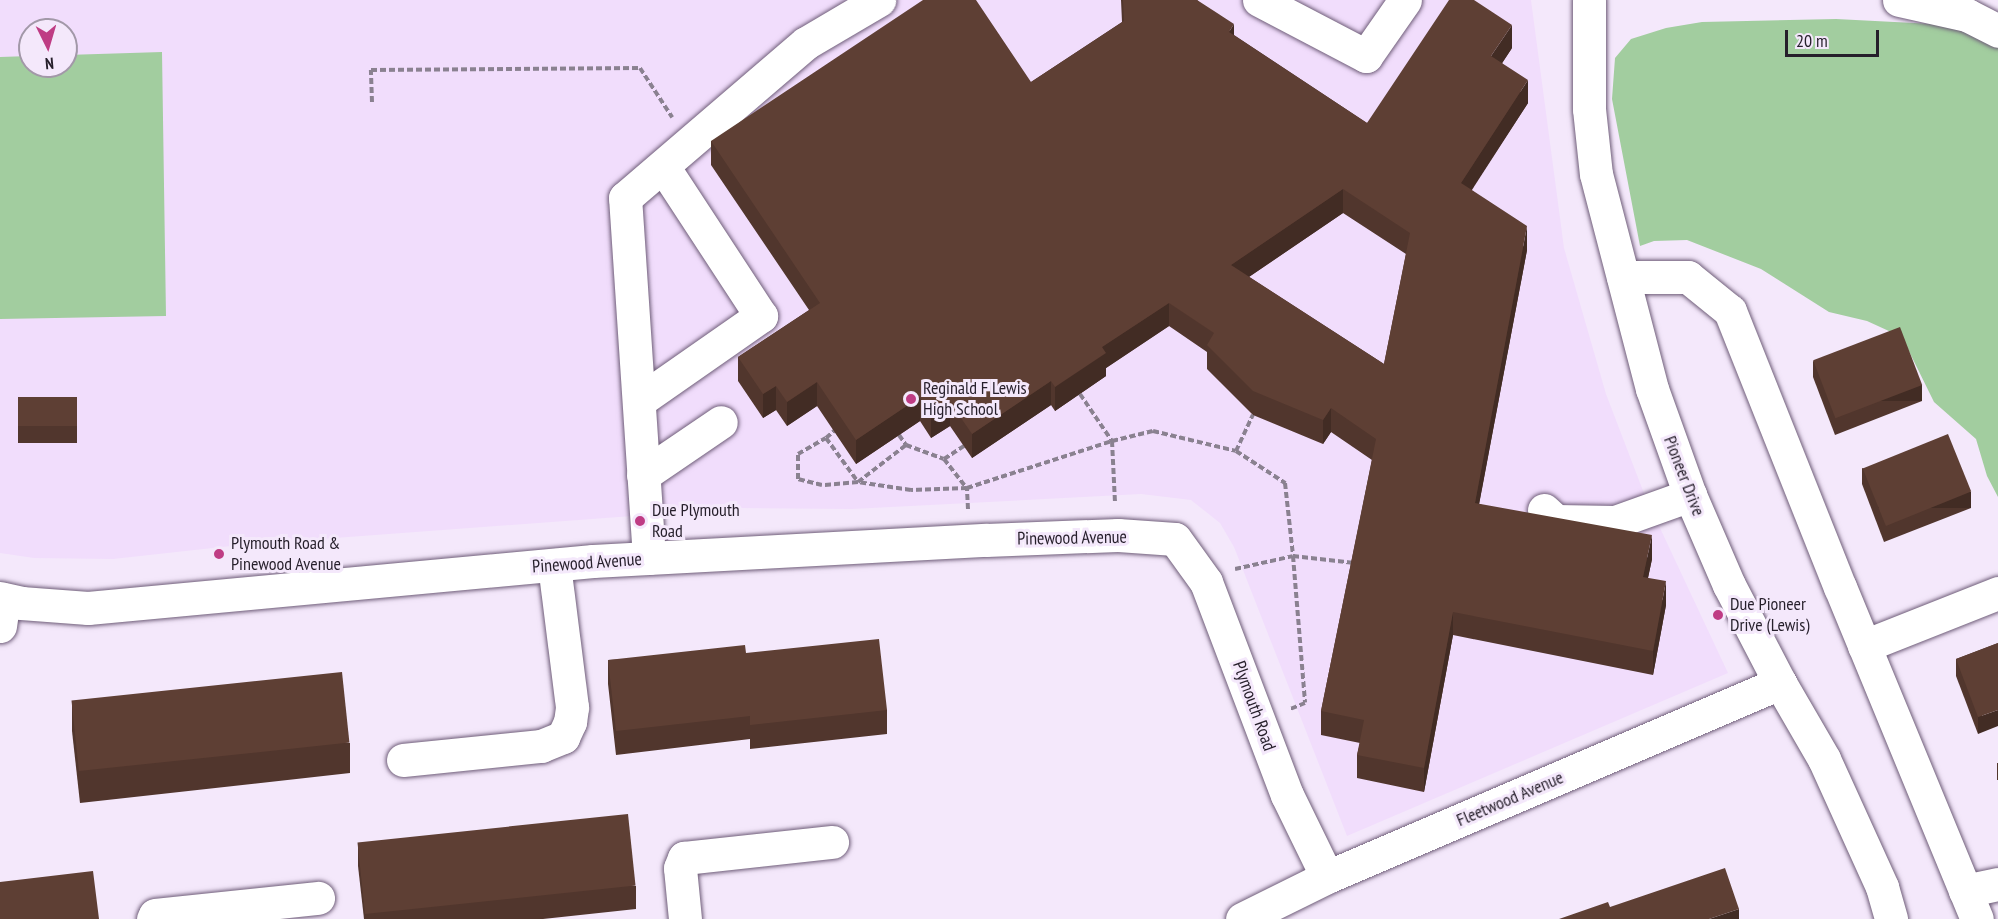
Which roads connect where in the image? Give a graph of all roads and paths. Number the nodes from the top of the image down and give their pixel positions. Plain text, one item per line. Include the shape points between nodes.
1 (879, 0) edge
2 (1259, 0) edge
3 (1405, 0) edge
4 (1589, 0) edge
5 (1899, 0) edge
6 (1998, 31) edge
7 (372, 102) dead end
8 (690, 143) junction
9 (663, 166) junction
10 (1623, 277) junction
11 (1080, 394) edge
12 (639, 401) junction
13 (1253, 415) edge
14 (721, 422) dead end
15 (834, 431) edge
16 (899, 435) edge
17 (826, 438) junction
18 (1112, 441) junction
19 (906, 445) junction
20 (964, 446) edge
21 (1236, 451) junction
22 (944, 459) junction
23 (644, 475) junction
24 (858, 482) junction
25 (967, 488) junction
26 (1690, 495) junction
27 (1115, 505) dead end
28 (1544, 510) dead end
29 (969, 514) dead end
30 (1175, 539) joint
31 (1293, 556) junction
32 (649, 558) junction
33 (1356, 563) edge
34 (554, 565) junction
35 (1234, 569) dead end
36 (1998, 593) edge
37 (1, 608) edge
38 (1864, 646) junction
39 (1780, 683) junction
40 (1289, 709) dead end
41 (403, 760) dead end
42 (832, 842) dead end
43 (1327, 877) junction
44 (1998, 884) edge
45 (318, 898) dead end
46 (1971, 905) edge
47 (153, 919) edge
48 (685, 919) edge
49 (1242, 919) edge
50 (1891, 919) edge

1 - 8 street via 806,43
2 - 3 street via 1366,56
4 - 10 street, Pioneer Drive via 1589,108 1596,174
5 - 6 street via 1967,15
7 - 8 path via 371,70 640,68
8 - 9 street
9 - 12 street via 625,198
9 - 12 street via 761,316
10 - 26 street, Pioneer Drive via 1652,389
10 - 38 street via 1688,277 1730,311
11 - 18 path
12 - 23 street
13 - 21 path
14 - 23 street
15 - 17 path
16 - 19 path
17 - 24 path
17 - 24 path via 798,454 798,479 822,485
18 - 21 path via 1153,431
18 - 25 path
18 - 27 path
19 - 22 path
19 - 24 path
20 - 22 path
21 - 31 path via 1285,483
22 - 25 path
23 - 32 street
24 - 25 path via 911,490
25 - 29 path
26 - 28 street via 1615,522 1556,521
26 - 39 street, Pioneer Drive via 1729,585
30 - 32 street, Pinewood Avenue via 1118,536 997,540
30 - 43 street, Plymouth Road via 1206,582 1287,795
31 - 33 path
31 - 35 path
31 - 40 path via 1305,704
32 - 34 street, Pinewood Avenue
34 - 37 street, Pinewood Avenue via 88,608
34 - 41 street via 572,707 563,736 541,746
36 - 38 street
38 - 46 street
39 - 43 street, Fleetwood Avenue
39 - 50 street, Pioneer Drive via 1824,759 1881,887
42 - 48 street via 684,858 680,868
43 - 49 street, Fleetwood Avenue
44 - 46 street
45 - 47 street via 155,915

